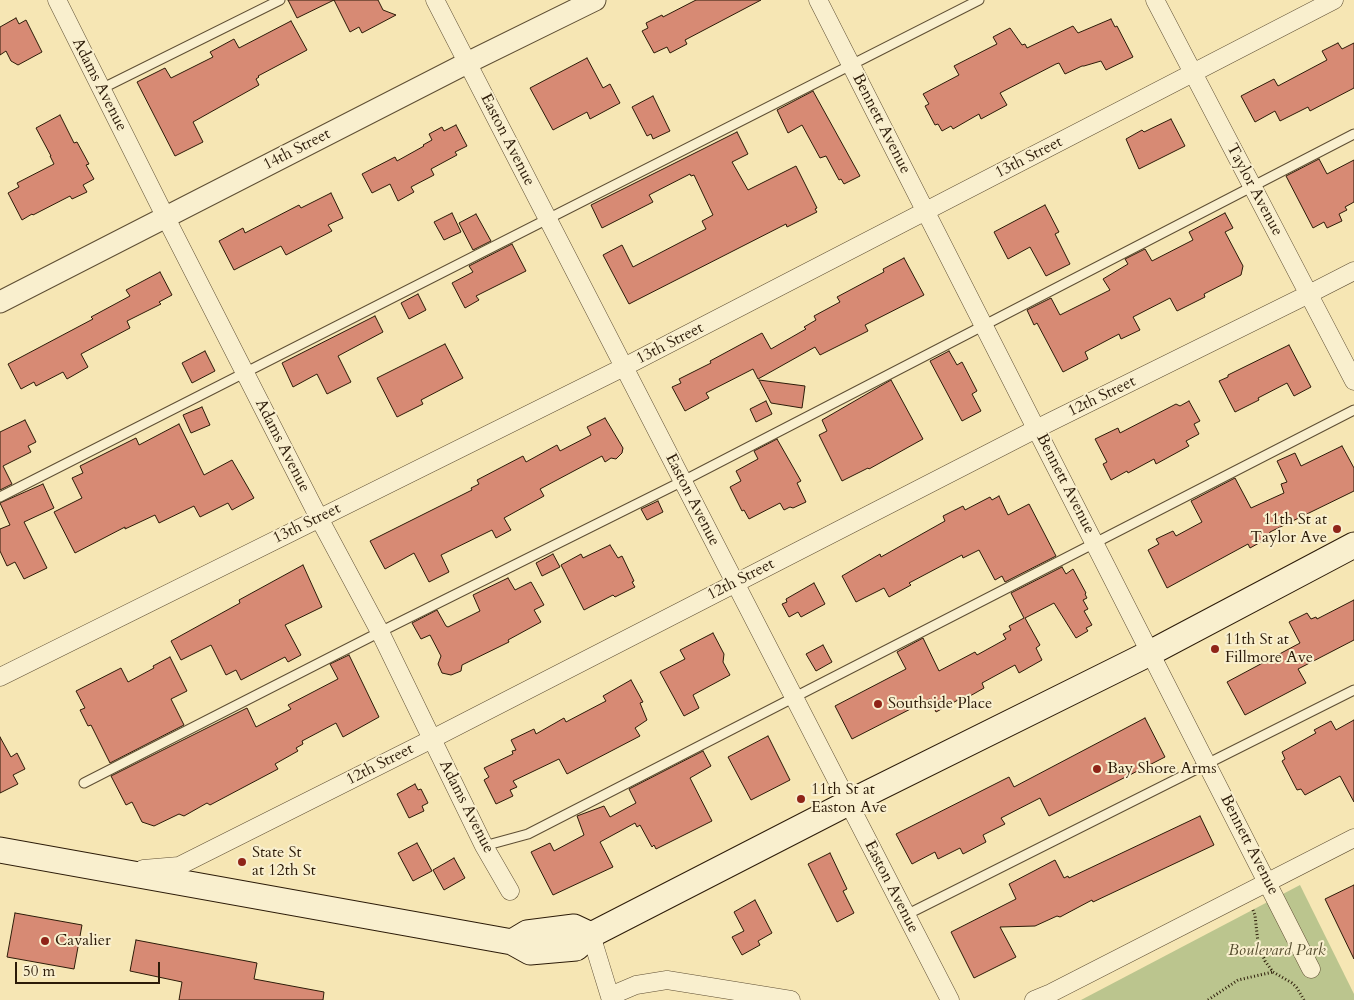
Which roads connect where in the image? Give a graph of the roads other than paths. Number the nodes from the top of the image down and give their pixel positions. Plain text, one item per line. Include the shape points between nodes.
1 (57, 0) edge
2 (280, 0) edge
3 (435, 0) edge
4 (595, 0) edge
5 (818, 0) edge
6 (979, 0) edge
7 (1155, 0) edge
8 (1334, 0) edge
9 (467, 63) junction
10 (851, 65) junction
11 (1192, 73) junction
12 (101, 89) junction
13 (1354, 134) edge
14 (1252, 186) junction
15 (926, 212) junction
16 (166, 218) junction
17 (548, 219) junction
18 (1354, 271) edge
19 (1309, 294) junction
20 (0, 302) edge
21 (984, 326) junction
22 (624, 367) junction
23 (245, 373) junction
24 (1354, 381) edge
25 (1354, 410) edge
26 (1036, 429) junction
27 (683, 481) junction
28 (0, 498) edge
29 (319, 518) junction
30 (1095, 544) junction
31 (1354, 546) edge
32 (735, 583) junction
33 (380, 632) junction
34 (1150, 653) junction
35 (0, 677) edge
36 (1354, 690) edge
37 (794, 697) junction
38 (432, 739) junction
39 (1207, 764) junction
40 (84, 783) dead end
41 (848, 803) junction
42 (1354, 838) edge
43 (484, 846) junction
44 (0, 850) edge
45 (123, 871) junction
46 (1268, 882) junction
47 (510, 891) dead end
48 (906, 915) junction
49 (590, 935) junction
50 (1311, 969) dead end
51 (610, 998) edge
52 (791, 1000) edge
53 (950, 1000) edge
54 (1034, 1000) edge

1 - 12 street, Adams Avenue
2 - 12 lane
3 - 9 street, Easton Avenue
4 - 9 street, 14th Street
5 - 10 street, Bennett Avenue
6 - 10 lane
7 - 11 street, Taylor Avenue
8 - 11 street, 13th Street
9 - 16 street, 14th Street
9 - 17 street, Easton Avenue
10 - 15 street, Bennett Avenue
10 - 17 lane
11 - 14 street, Taylor Avenue
11 - 15 street, 13th Street
12 - 16 street, Adams Avenue
13 - 14 lane
14 - 19 street, Taylor Avenue
14 - 21 lane
15 - 21 street, Bennett Avenue
15 - 22 street, 13th Street
16 - 20 street, 14th Street
16 - 23 street, Adams Avenue
17 - 22 street, Easton Avenue
17 - 23 lane
18 - 19 street, 12th Street
19 - 24 street, Taylor Avenue
19 - 26 street, 12th Street
21 - 26 street, Bennett Avenue
21 - 27 lane
22 - 27 street, Easton Avenue
22 - 29 street, 13th Street
23 - 28 lane
23 - 29 street, Adams Avenue
25 - 30 lane
26 - 30 street, Bennett Avenue
26 - 32 street, 12th Street
27 - 32 street, Easton Avenue
27 - 33 lane
29 - 33 street, Adams Avenue
29 - 35 street, 13th Street
30 - 34 street, Bennett Avenue
30 - 37 lane
31 - 34 main road
32 - 37 street, Easton Avenue
32 - 38 street, 12th Street
33 - 38 street, Adams Avenue
33 - 40 lane
34 - 39 street, Bennett Avenue
34 - 41 main road
36 - 39 lane
37 - 41 street, Easton Avenue
37 - 43 lane via 528,834
38 - 43 street, Adams Avenue
38 - 45 street, 12th Street via 179,866
39 - 46 street, Bennett Avenue
39 - 48 lane
41 - 48 street, Easton Avenue
41 - 49 main road
42 - 46 street
43 - 47 street, Adams Avenue
44 - 45 main road
45 - 49 main road via 512,942 530,952 576,948
46 - 50 street, Bennett Avenue
46 - 54 street
48 - 53 street, Easton Avenue
49 - 51 street
51 - 52 street via 636,985 667,980

